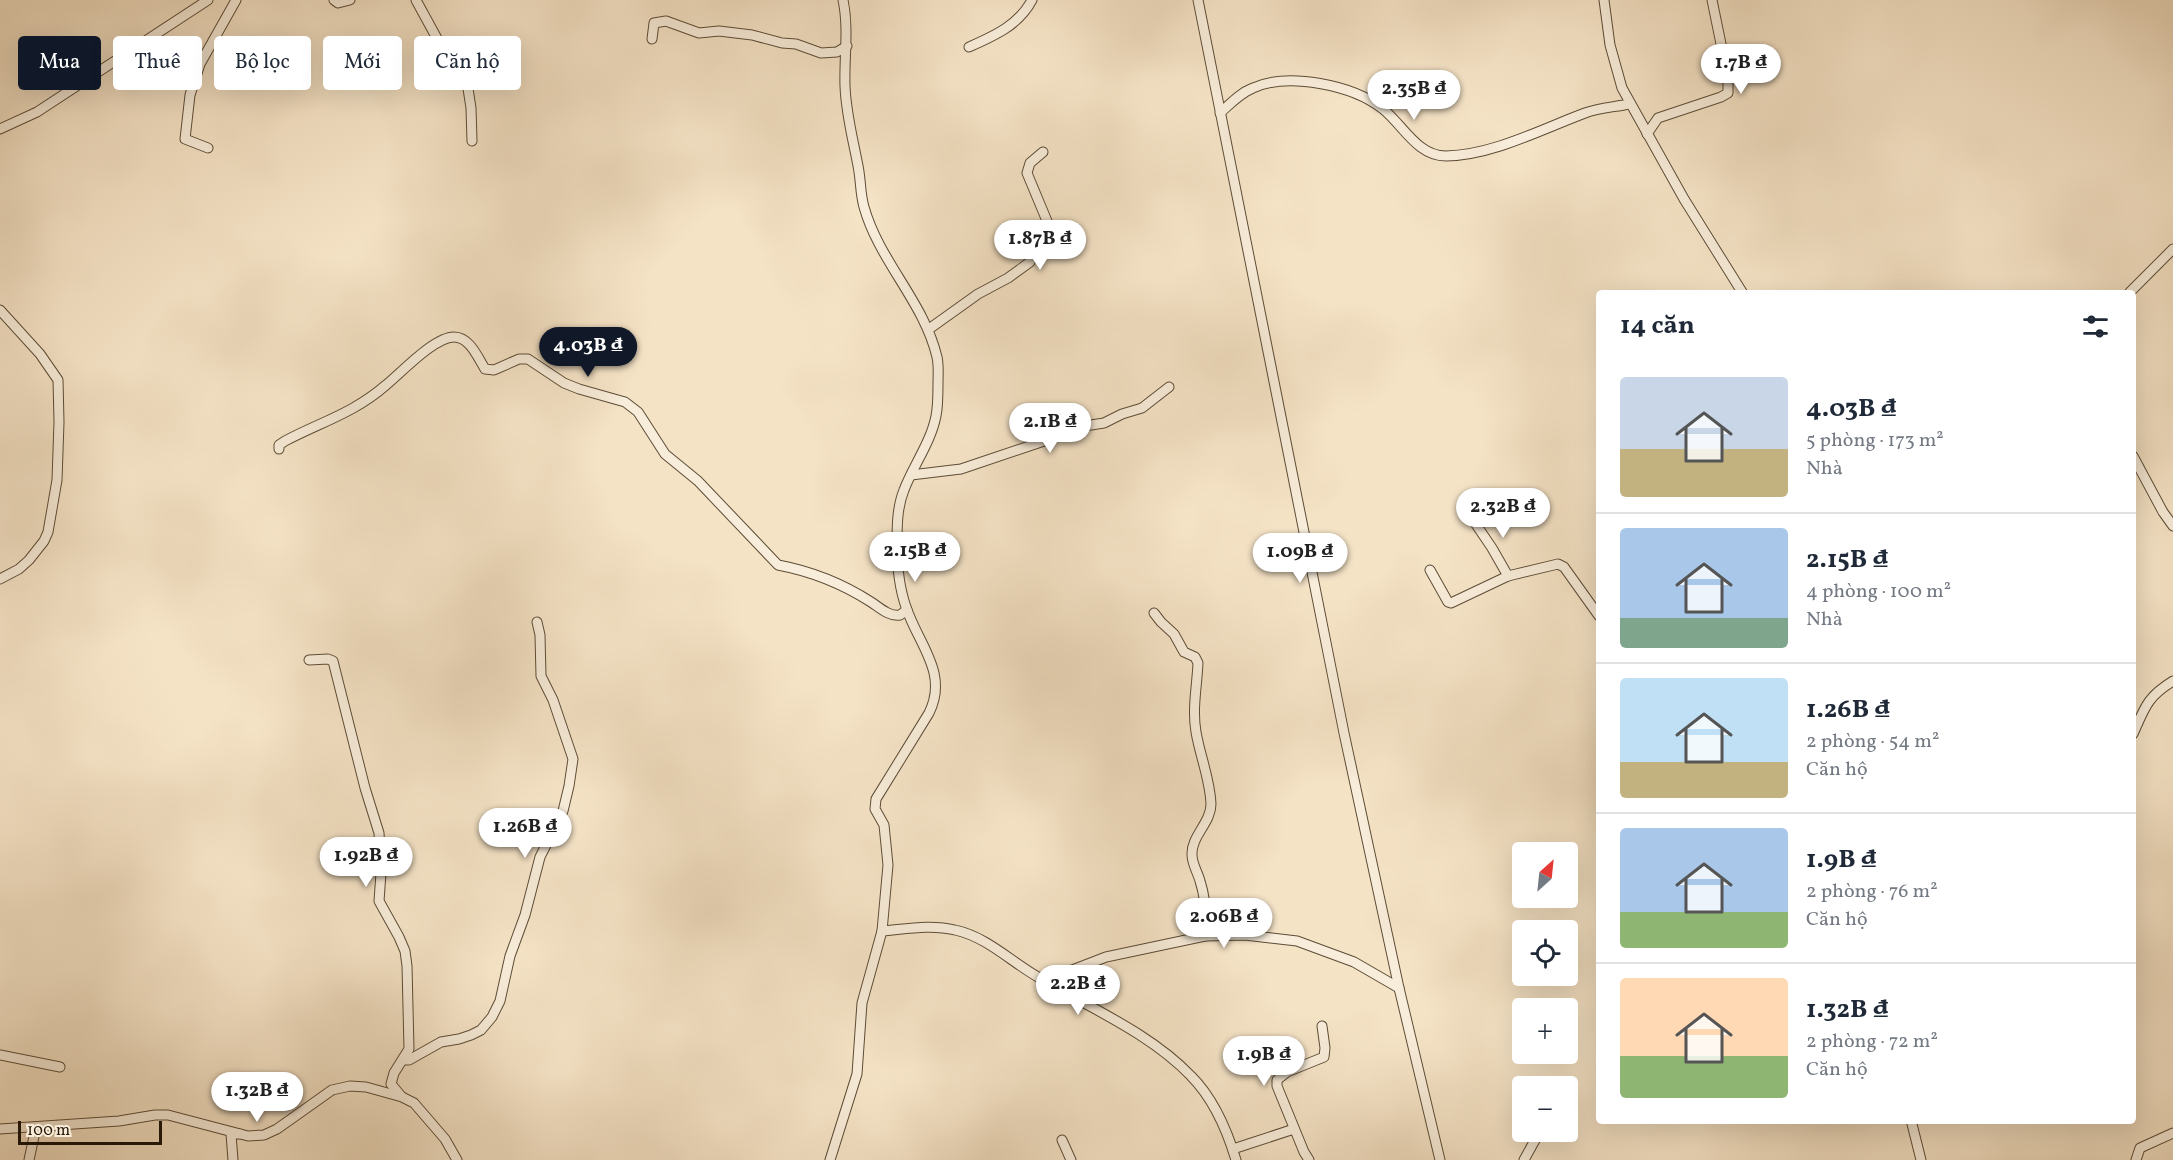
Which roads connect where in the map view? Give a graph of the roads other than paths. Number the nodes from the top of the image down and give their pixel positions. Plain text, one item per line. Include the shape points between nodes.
1 (208, 0) edge
2 (236, 0) edge
3 (334, 0) edge
4 (350, 0) edge
5 (416, 0) edge
6 (843, 0) edge
7 (1032, 0) edge
8 (1198, 0) edge
9 (1604, 0) edge
10 (1712, 0) edge
11 (652, 39) dead end
12 (847, 46) junction
13 (969, 47) dead end
14 (1629, 104) junction
15 (1220, 113) junction
16 (0, 129) edge
17 (1647, 134) junction
18 (472, 141) dead end
19 (208, 148) dead end
20 (1042, 152) dead end
21 (2173, 249) edge
22 (1741, 290) edge
23 (2132, 290) edge
24 (0, 310) edge
25 (929, 329) junction
26 (1169, 387) dead end
27 (279, 449) dead end
28 (2136, 462) edge
29 (910, 475) junction
30 (1471, 517) dead end
31 (2173, 525) edge
32 (1430, 570) dead end
33 (1508, 576) junction
34 (0, 579) edge
35 (907, 610) junction
36 (1596, 612) edge
37 (1154, 613) dead end
38 (537, 622) dead end
39 (309, 660) dead end
40 (2173, 681) edge
41 (2136, 728) edge
42 (882, 931) junction
43 (1205, 936) junction
44 (1045, 982) junction
45 (1400, 988) junction
46 (1322, 1026) dead end
47 (0, 1055) edge
48 (403, 1060) junction
49 (60, 1067) dead end
50 (402, 1097) junction
51 (1912, 1124) edge
52 (36, 1127) junction
53 (0, 1129) edge
54 (1294, 1129) junction
55 (2173, 1133) edge
56 (242, 1134) junction
57 (1062, 1140) dead end
58 (1534, 1142) edge
59 (1233, 1149) junction
60 (29, 1160) edge
61 (233, 1160) edge
62 (457, 1160) edge
63 (830, 1160) edge
64 (1071, 1160) edge
65 (1236, 1160) edge
66 (1309, 1160) edge
67 (1440, 1160) edge
68 (1524, 1160) edge
69 (1921, 1160) edge
70 (2136, 1160) edge

1 - 16 street via 55,101
2 - 19 street via 200,64 190,95 185,139
3 - 4 street
5 - 18 street via 467,82
6 - 12 street
7 - 13 street via 1026,11 1002,32
8 - 15 street
9 - 14 street via 1615,68
10 - 17 street via 1728,93 1658,118
11 - 12 street via 654,23 666,21 694,32 752,35 821,53 837,52
12 - 25 street via 846,108 865,211 882,250
14 - 15 street via 1587,112 1474,152 1445,156 1422,149 1377,104 1312,82 1283,80 1254,87
14 - 17 street
15 - 45 street via 1344,733
17 - 22 street
20 - 25 street via 1030,163 1027,173 1047,221 1032,259
21 - 23 street
24 - 34 street via 58,380 59,422 57,480 48,531 29,560
25 - 29 street via 938,366 936,416
26 - 29 street via 1142,408 1104,423 1065,429 1047,440 961,470
27 - 35 street via 285,441 354,408 436,344 457,338 468,343 485,369 494,370 528,359 564,383 625,402 638,412 665,454 698,481 778,565 829,581 891,615
28 - 31 street
29 - 35 street via 899,506 897,539
30 - 33 street
32 - 33 street via 1451,603
33 - 36 street via 1561,565
35 - 42 street via 932,664 937,685 929,713 876,799 875,809 884,825 888,865
37 - 43 street via 1174,634 1184,652 1198,663 1194,712 1211,806 1192,858 1204,893
38 - 48 street via 541,676 554,700 573,759 562,811 536,869 500,1001 492,1017 471,1035 441,1042
39 - 48 street via 333,661 379,833 379,901 399,937 407,966 409,1049
40 - 41 street via 2155,692
42 - 44 street via 956,930 991,945
42 - 63 street via 862,1003 857,1074
43 - 44 street via 1106,957
43 - 45 street via 1245,935 1297,941 1354,962
44 - 59 street via 1116,1021 1191,1076 1217,1112
45 - 67 street
46 - 54 street via 1324,1057 1277,1080
47 - 49 street
48 - 50 street via 391,1084
50 - 56 street via 366,1087 340,1087 271,1133 254,1137
50 - 62 street via 414,1102 430,1120
51 - 69 street
52 - 53 street
52 - 56 street via 168,1115
52 - 60 street
54 - 59 street
54 - 66 street
55 - 70 street via 2140,1148
56 - 61 street via 231,1134
57 - 64 street
58 - 68 street
59 - 65 street

